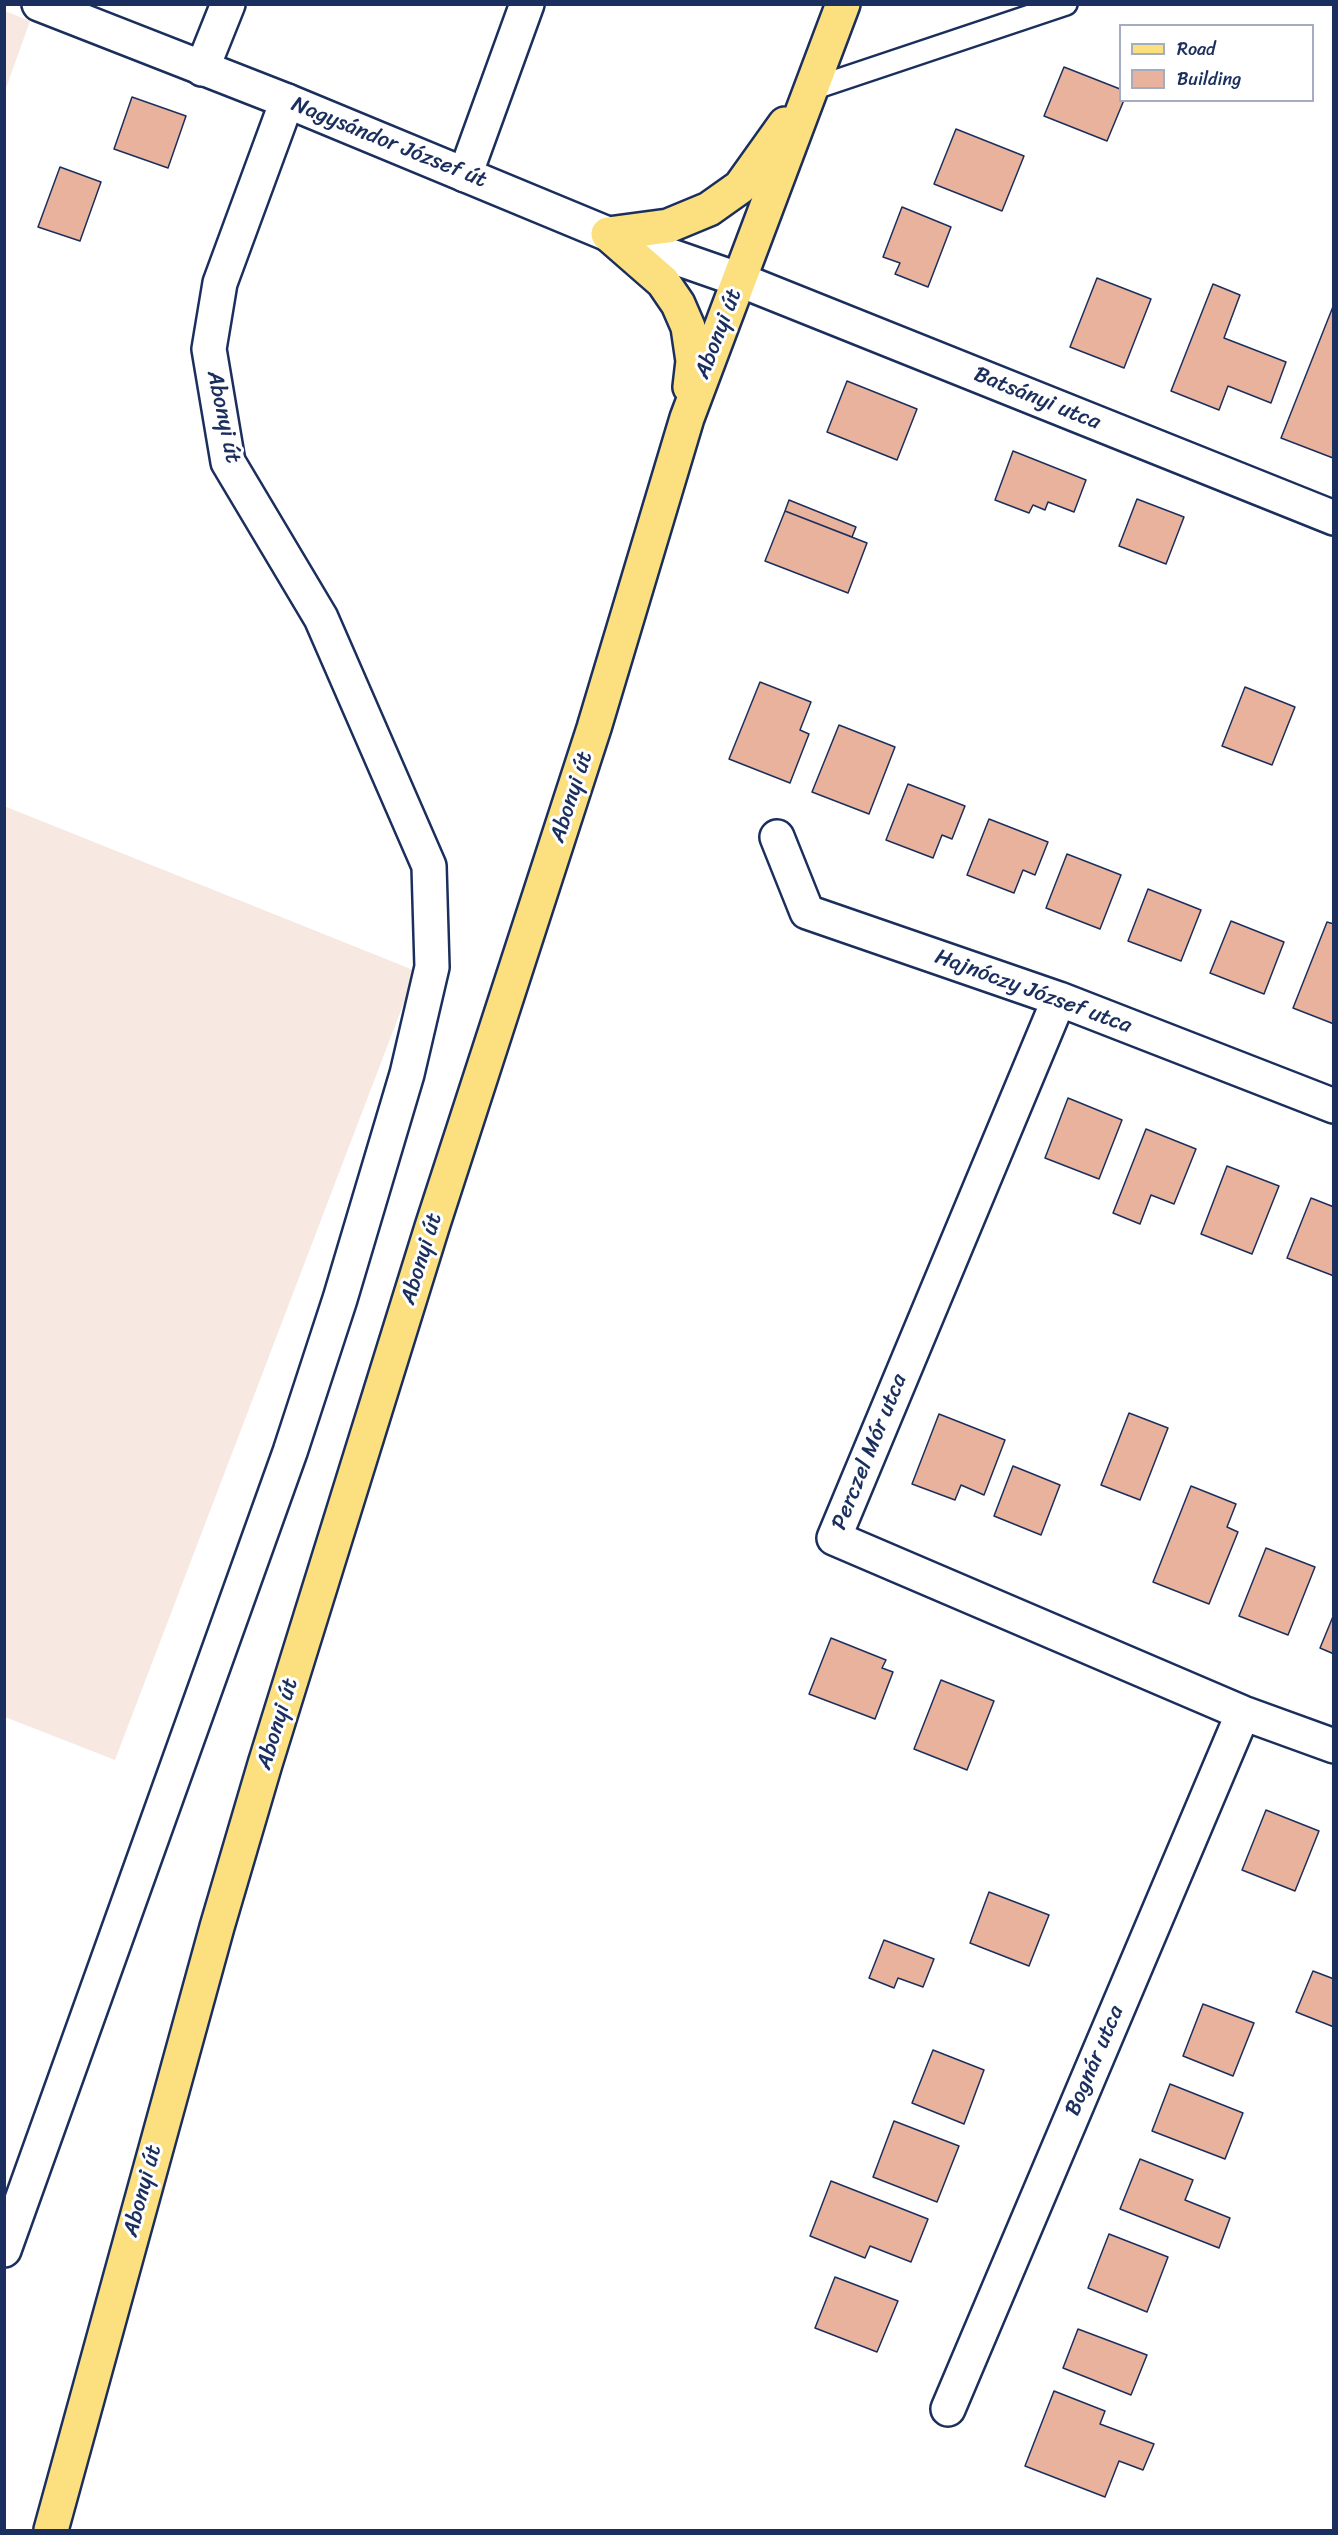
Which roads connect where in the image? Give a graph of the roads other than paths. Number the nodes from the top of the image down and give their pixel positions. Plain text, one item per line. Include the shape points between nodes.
1 (39, 4) edge
2 (228, 4) edge
3 (526, 4) edge
4 (843, 4) edge
5 (1066, 4) edge
6 (202, 69) junction
7 (809, 90) junction
8 (287, 101) junction
9 (465, 174) junction
10 (608, 234) junction
11 (740, 280) junction
12 (687, 418) junction
13 (1334, 518) edge
14 (777, 837) dead end
15 (1059, 999) junction
16 (1334, 1106) edge
17 (1243, 1713) junction
18 (1334, 1746) edge
19 (4, 2250) edge
20 (948, 2409) dead end
21 (51, 2530) edge

1 - 6 street, Nagysándor József út
2 - 6 street
3 - 9 street
4 - 7 main road, Abonyi út
5 - 7 lane
6 - 8 street, Nagysándor József út
7 - 10 main road via 740,187 709,209 668,226
7 - 11 main road, Abonyi út
8 - 9 street, Nagysándor József út
8 - 19 street, Abonyi út via 220,283 209,349 228,462 321,618 429,866 432,967 407,1074 290,1452
9 - 10 street, Nagysándor József út
10 - 11 street, Nagysándor József út
10 - 12 main road via 663,282 688,327 693,361
11 - 12 main road, Abonyi út
11 - 13 street, Batsányi utca
12 - 21 main road, Abonyi út via 594,728 432,1227 262,1775
14 - 15 street, Hajnóczy József utca via 807,912
15 - 16 street, Hajnóczy József utca
15 - 17 street, Perczel Mór utca via 834,1538
17 - 18 street, Perczel Mór utca
17 - 20 street, Bognár utca

